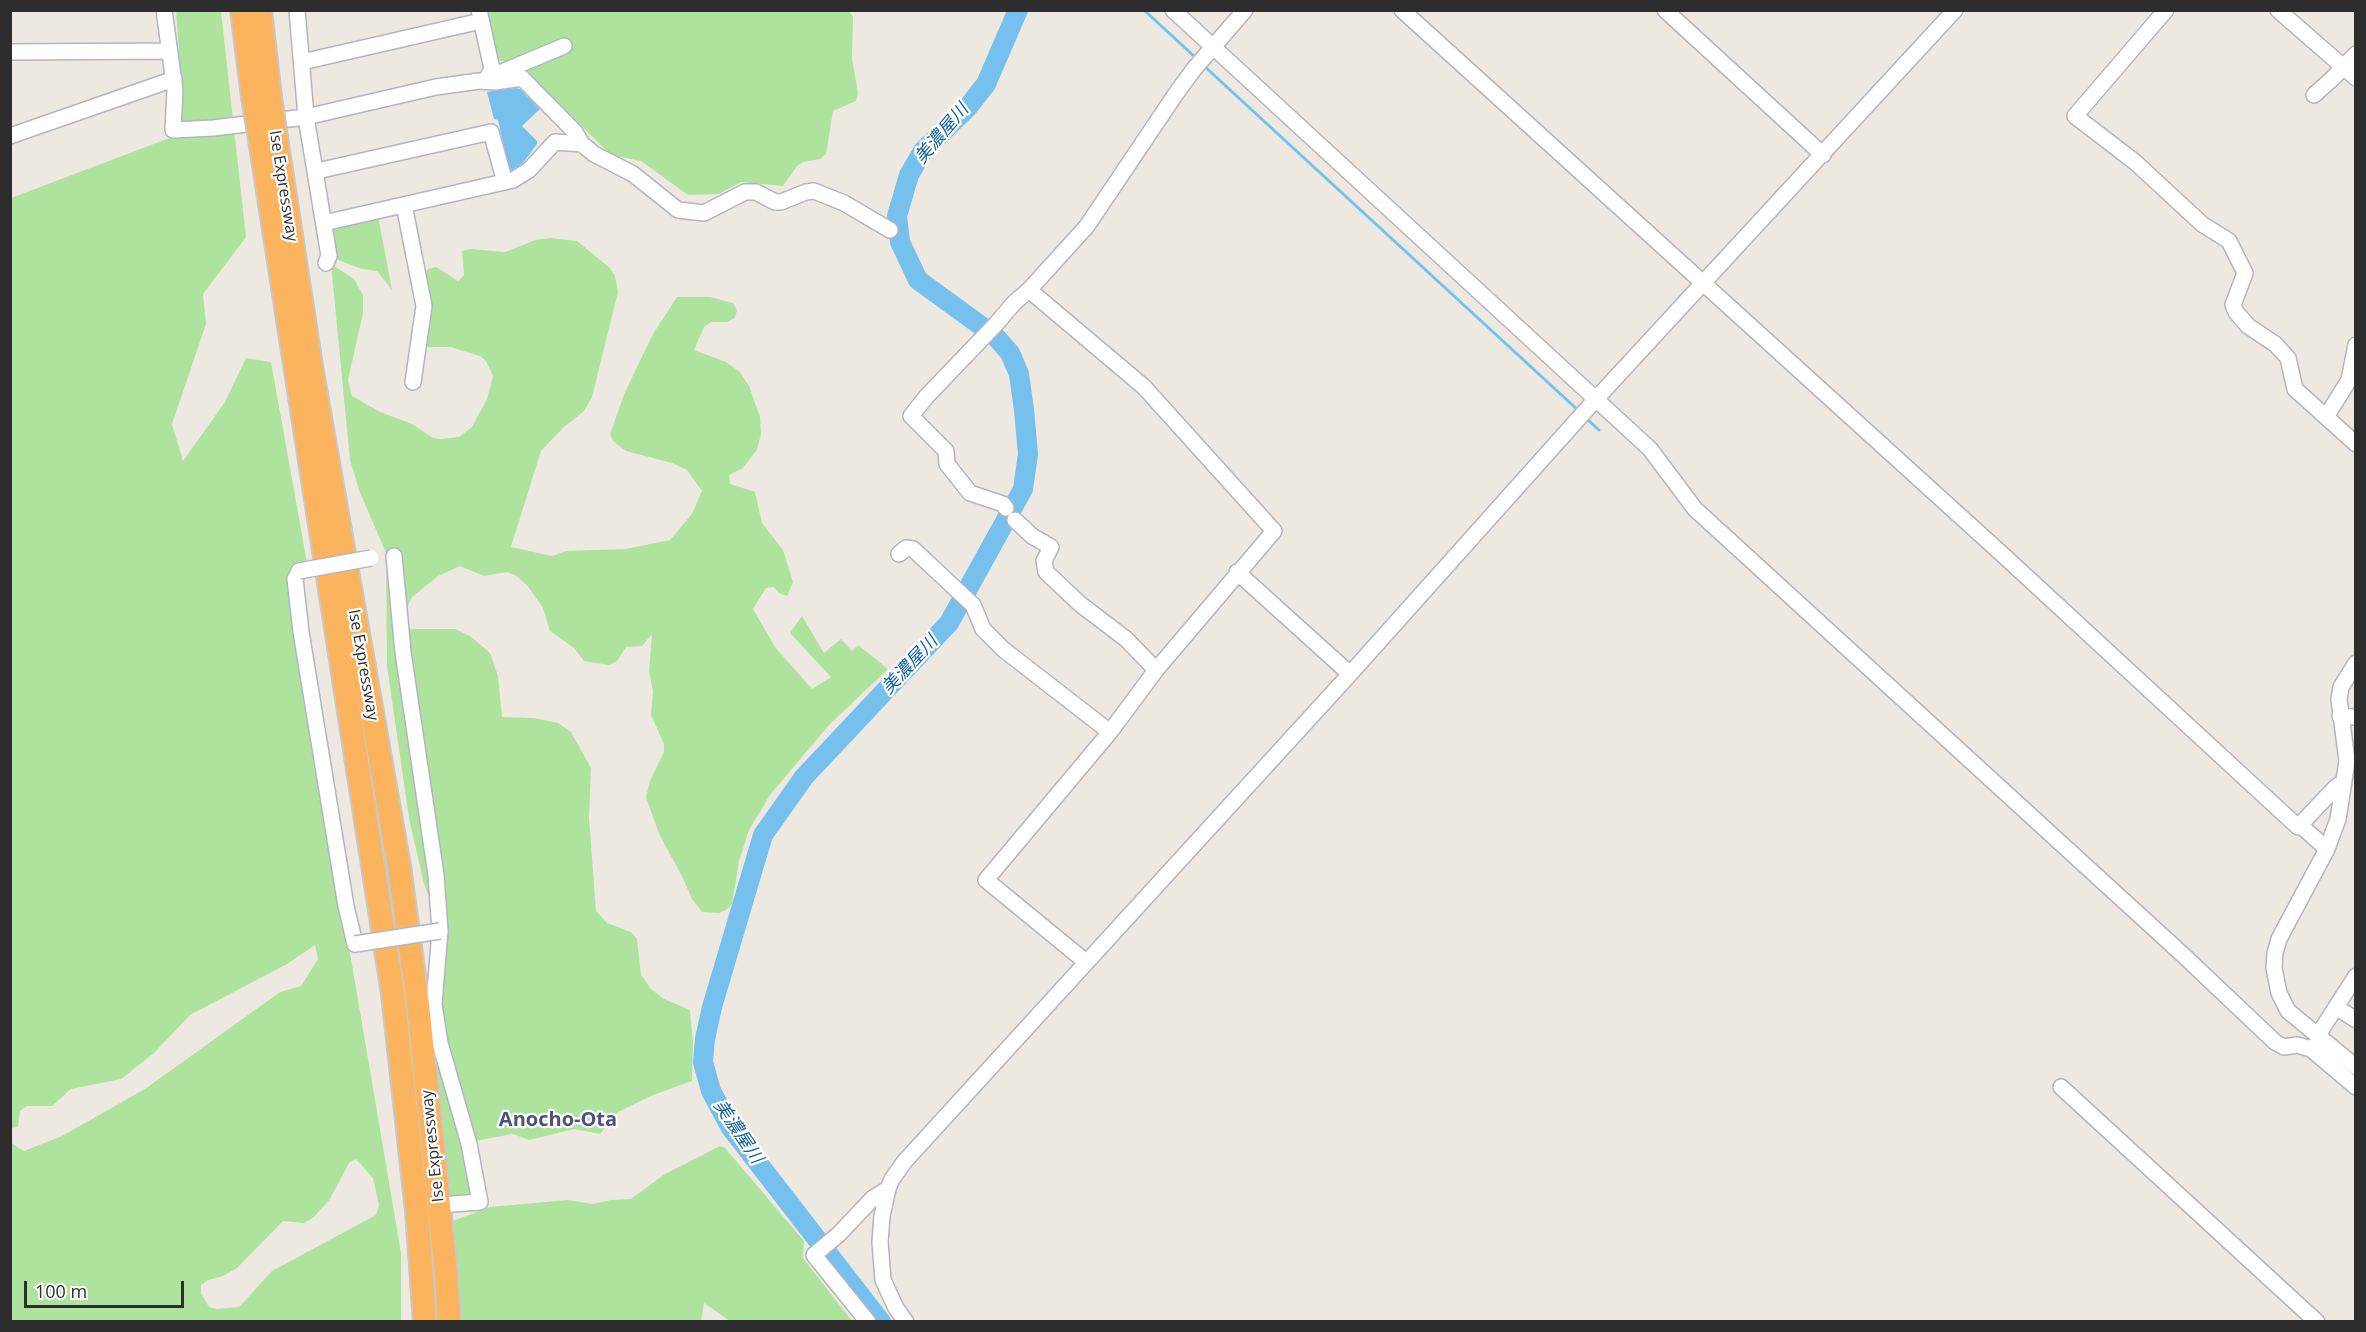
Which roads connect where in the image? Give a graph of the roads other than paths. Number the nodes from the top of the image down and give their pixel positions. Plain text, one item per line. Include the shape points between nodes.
1 (164, 10) edge
2 (242, 10) edge
3 (261, 10) edge
4 (297, 10) edge
5 (1173, 10) edge
6 (1245, 10) edge
7 (1402, 10) edge
8 (1665, 10) edge
9 (1955, 10) edge
10 (2166, 10) edge
11 (2278, 10) edge
12 (480, 16) edge
13 (564, 46) dead end
14 (1214, 47) junction
15 (170, 51) junction
16 (10, 52) edge
17 (2355, 54) edge
18 (302, 62) junction
19 (2343, 65) junction
20 (2355, 78) edge
21 (174, 79) junction
22 (483, 80) junction
23 (2314, 95) dead end
24 (262, 97) junction
25 (306, 117) junction
26 (10, 136) edge
27 (582, 144) junction
28 (269, 145) junction
29 (1823, 155) junction
30 (317, 171) junction
31 (505, 182) junction
32 (404, 206) junction
33 (324, 223) junction
34 (890, 230) dead end
35 (326, 263) dead end
36 (1705, 284) junction
37 (1029, 290) junction
38 (2355, 345) edge
39 (413, 382) dead end
40 (1596, 399) junction
41 (2326, 417) junction
42 (2355, 444) edge
43 (899, 554) dead end
44 (394, 556) dead end
45 (370, 558) dead end
46 (1237, 572) junction
47 (2355, 663) edge
48 (1156, 669) junction
49 (1350, 674) junction
50 (2348, 717) edge
51 (1110, 732) junction
52 (2343, 782) junction
53 (2300, 825) junction
54 (2326, 849) junction
55 (440, 931) junction
56 (1086, 962) junction
57 (2355, 976) edge
58 (2336, 1007) junction
59 (2355, 1020) edge
60 (2317, 1041) junction
61 (2355, 1066) edge
62 (2061, 1087) dead end
63 (2355, 1087) edge
64 (888, 1189) junction
65 (452, 1204) dead end
66 (425, 1322) edge
67 (449, 1322) edge
68 (868, 1322) edge
69 (906, 1322) edge
70 (2317, 1322) edge

1 - 15 street
2 - 24 highway, Ise Expressway
3 - 24 highway, Ise Expressway
4 - 18 street
5 - 14 street
6 - 14 street
7 - 36 street
8 - 29 street
9 - 29 street
10 - 41 street via 2075,116 2134,162 2202,224 2229,241 2245,273 2233,309 2288,358 2295,389
11 - 19 street
12 - 18 street
12 - 22 street via 492,69
13 - 22 street
14 - 37 street via 1175,95 1088,226
14 - 40 street
15 - 16 street
15 - 21 street
17 - 19 street
18 - 25 street
19 - 20 street
19 - 23 street
21 - 25 street via 173,129
21 - 26 street
22 - 25 street
22 - 27 street via 522,78
24 - 28 highway, Ise Expressway, bridge
25 - 30 street
27 - 31 street via 555,142 523,175
27 - 34 street via 633,174 682,212 704,213 745,192 781,202 814,191 844,203
28 - 66 highway, Ise Expressway via 393,994
28 - 67 highway, Ise Expressway via 399,866 418,1005
29 - 36 street
30 - 31 street via 491,132
30 - 33 street
31 - 32 street
32 - 33 street
32 - 39 street via 423,297
33 - 35 street via 329,256
36 - 40 street
36 - 53 street
37 - 46 street via 1144,387 1274,531
37 - 48 street via 911,416 946,450 947,464 970,493 1003,504 1032,536 1051,547 1044,561 1046,572
38 - 41 street via 2349,380
40 - 49 street
40 - 60 street via 1650,449 1695,509 2275,1042 2284,1047
41 - 42 street
43 - 51 street via 906,548 913,549 974,605 982,629 1004,650
44 - 55 street
45 - 55 street, bridge via 299,572 295,579 346,906 355,944
46 - 48 street
46 - 49 street
47 - 50 street via 2341,687
48 - 51 street
49 - 56 street
50 - 52 street
51 - 56 street via 986,880
52 - 53 street
52 - 54 street via 2338,819
53 - 54 street
54 - 60 street via 2279,939 2274,961 2283,1002
55 - 65 street via 434,1004 480,1202
56 - 64 street via 905,1161
57 - 58 street
58 - 59 street
58 - 60 street
60 - 61 street
60 - 63 street
62 - 70 street
64 - 68 street via 873,1198 814,1255
64 - 69 street via 880,1242 883,1280

